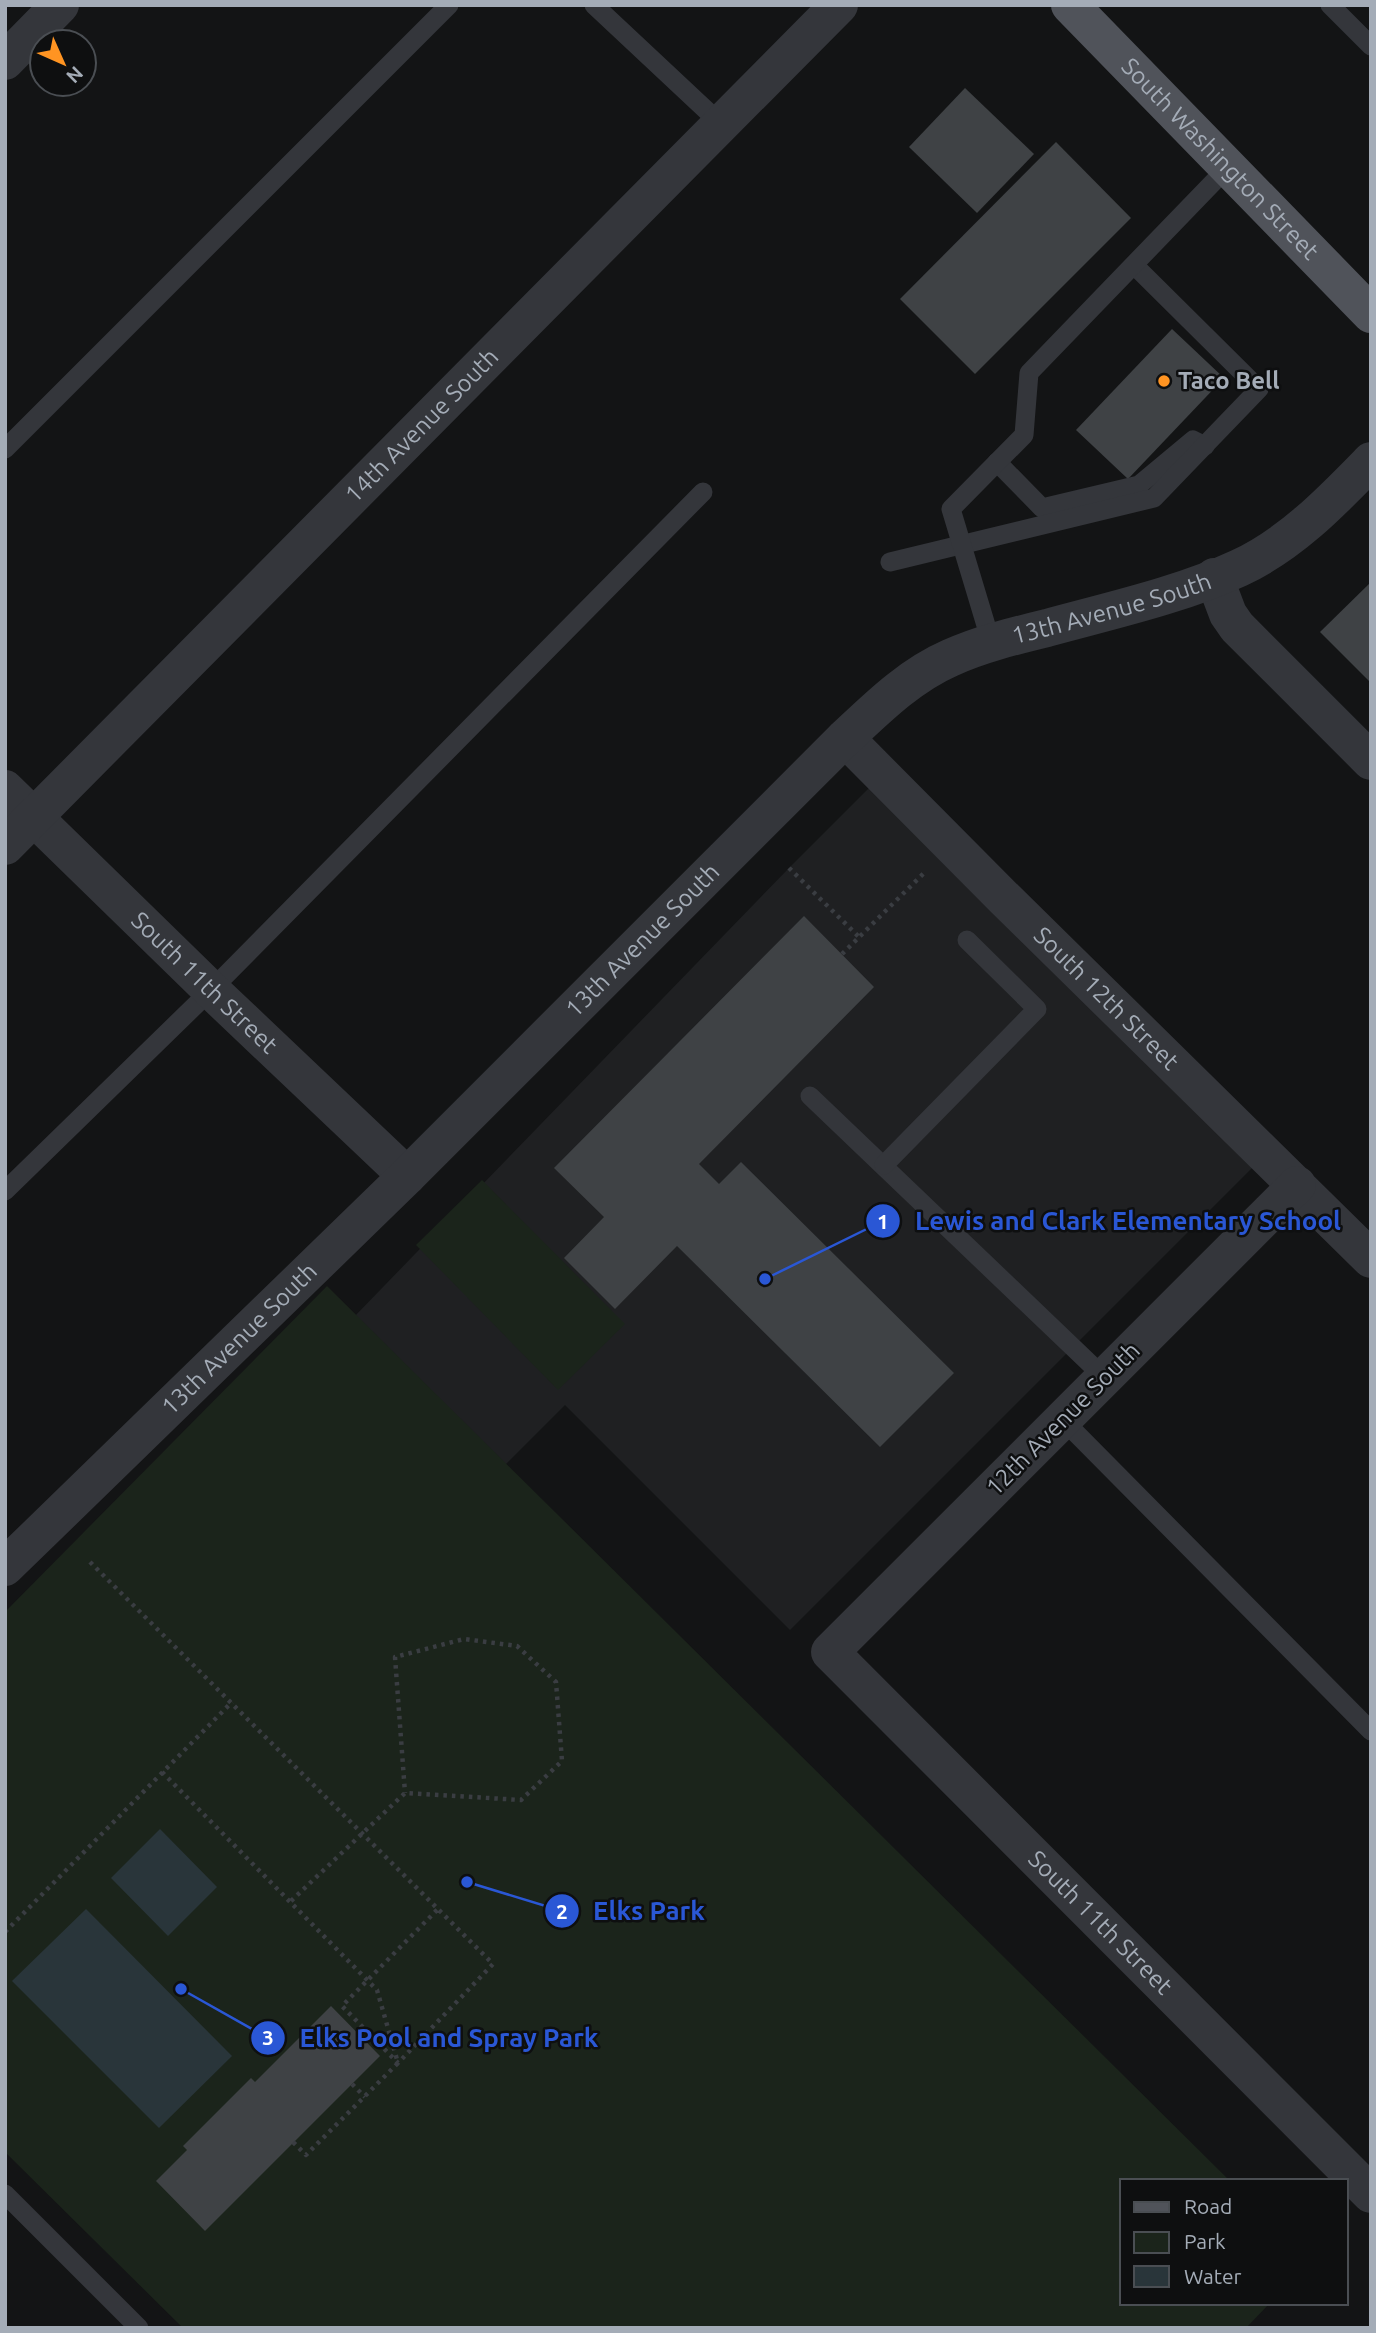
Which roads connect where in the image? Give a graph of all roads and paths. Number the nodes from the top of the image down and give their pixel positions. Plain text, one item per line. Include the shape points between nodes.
1 (60, 5) edge
2 (449, 5) edge
3 (594, 5) edge
4 (839, 5) edge
5 (1070, 5) edge
6 (1330, 5) edge
7 (1368, 38) edge
8 (5, 61) edge
9 (721, 124) junction
10 (1228, 167) junction
11 (1134, 265) junction
12 (1371, 314) edge
13 (1205, 446) junction
14 (5, 449) edge
15 (997, 461) junction
16 (1371, 461) edge
17 (703, 492) dead end
18 (962, 544) junction
19 (890, 562) dead end
20 (1214, 577) junction
21 (991, 642) junction
22 (1300, 691) junction
23 (1371, 734) edge
24 (845, 738) junction
25 (1371, 761) edge
26 (5, 789) edge
27 (34, 817) junction
28 (952, 845) junction
29 (5, 846) edge
30 (789, 867) dead end
31 (859, 937) junction
32 (967, 940) dead end
33 (842, 954) dead end
34 (211, 990) junction
35 (810, 1096) dead end
36 (884, 1165) junction
37 (407, 1176) junction
38 (1297, 1185) junction
39 (5, 1191) edge
40 (1371, 1259) edge
41 (1105, 1378) junction
42 (1063, 1420) junction
43 (90, 1562) dead end
44 (5, 1567) edge
45 (830, 1652) joint
46 (232, 1702) junction
47 (1371, 1731) edge
48 (162, 1772) junction
49 (405, 1793) junction
50 (363, 1833) junction
51 (291, 1901) junction
52 (438, 1909) junction
53 (5, 1932) edge
54 (368, 1980) junction
55 (398, 2063) junction
56 (352, 2084) dead end
57 (365, 2096) junction
58 (293, 2142) dead end
59 (5, 2194) edge
60 (1371, 2194) edge
61 (139, 2328) edge

1 - 8 street
2 - 14 lane
3 - 9 lane
4 - 9 street, 14th Avenue South
5 - 10 main road, South Washington Street
6 - 7 lane
9 - 27 street, 14th Avenue South
10 - 11 lane
10 - 12 main road, South Washington Street
11 - 13 lane via 1259,389
11 - 15 lane via 1029,373 1024,435
13 - 15 lane via 1193,440 1139,485 1042,508
13 - 18 lane via 1154,498
15 - 18 lane via 951,509
16 - 20 street, 13th Avenue South via 1275,548
17 - 34 lane
18 - 19 lane
18 - 21 lane
20 - 21 street, 13th Avenue South via 1140,603
20 - 22 street via 1237,627
21 - 24 street, 13th Avenue South via 949,658 911,680
22 - 23 lane via 1312,687 1326,693
22 - 25 street
24 - 28 street, South 12th Street
24 - 37 street, 13th Avenue South
26 - 27 street, South 11th Street
27 - 29 street, 14th Avenue South
27 - 34 street, South 11th Street
28 - 31 path
28 - 38 street, South 12th Street
30 - 31 path
31 - 33 path
32 - 36 lane via 1037,1009
34 - 37 street, South 11th Street
34 - 39 lane
35 - 36 lane
36 - 41 lane
37 - 44 street, 13th Avenue South
38 - 40 street, South 12th Street
38 - 41 street, 12th Avenue South
41 - 42 street, 12th Avenue South
42 - 45 street, 12th Avenue South
42 - 47 lane
43 - 46 path
45 - 60 street, South 11th Street
46 - 48 path
46 - 50 path
48 - 51 path
48 - 53 path
49 - 49 path via 395,1657 464,1639 517,1646 556,1682 562,1761 521,1800
49 - 50 path
50 - 51 path
50 - 52 path
51 - 54 path
52 - 54 path
52 - 55 path via 493,1965
54 - 55 path via 377,1990
54 - 55 path via 342,2006
55 - 57 path
56 - 57 path
57 - 58 path via 306,2155
59 - 61 lane

